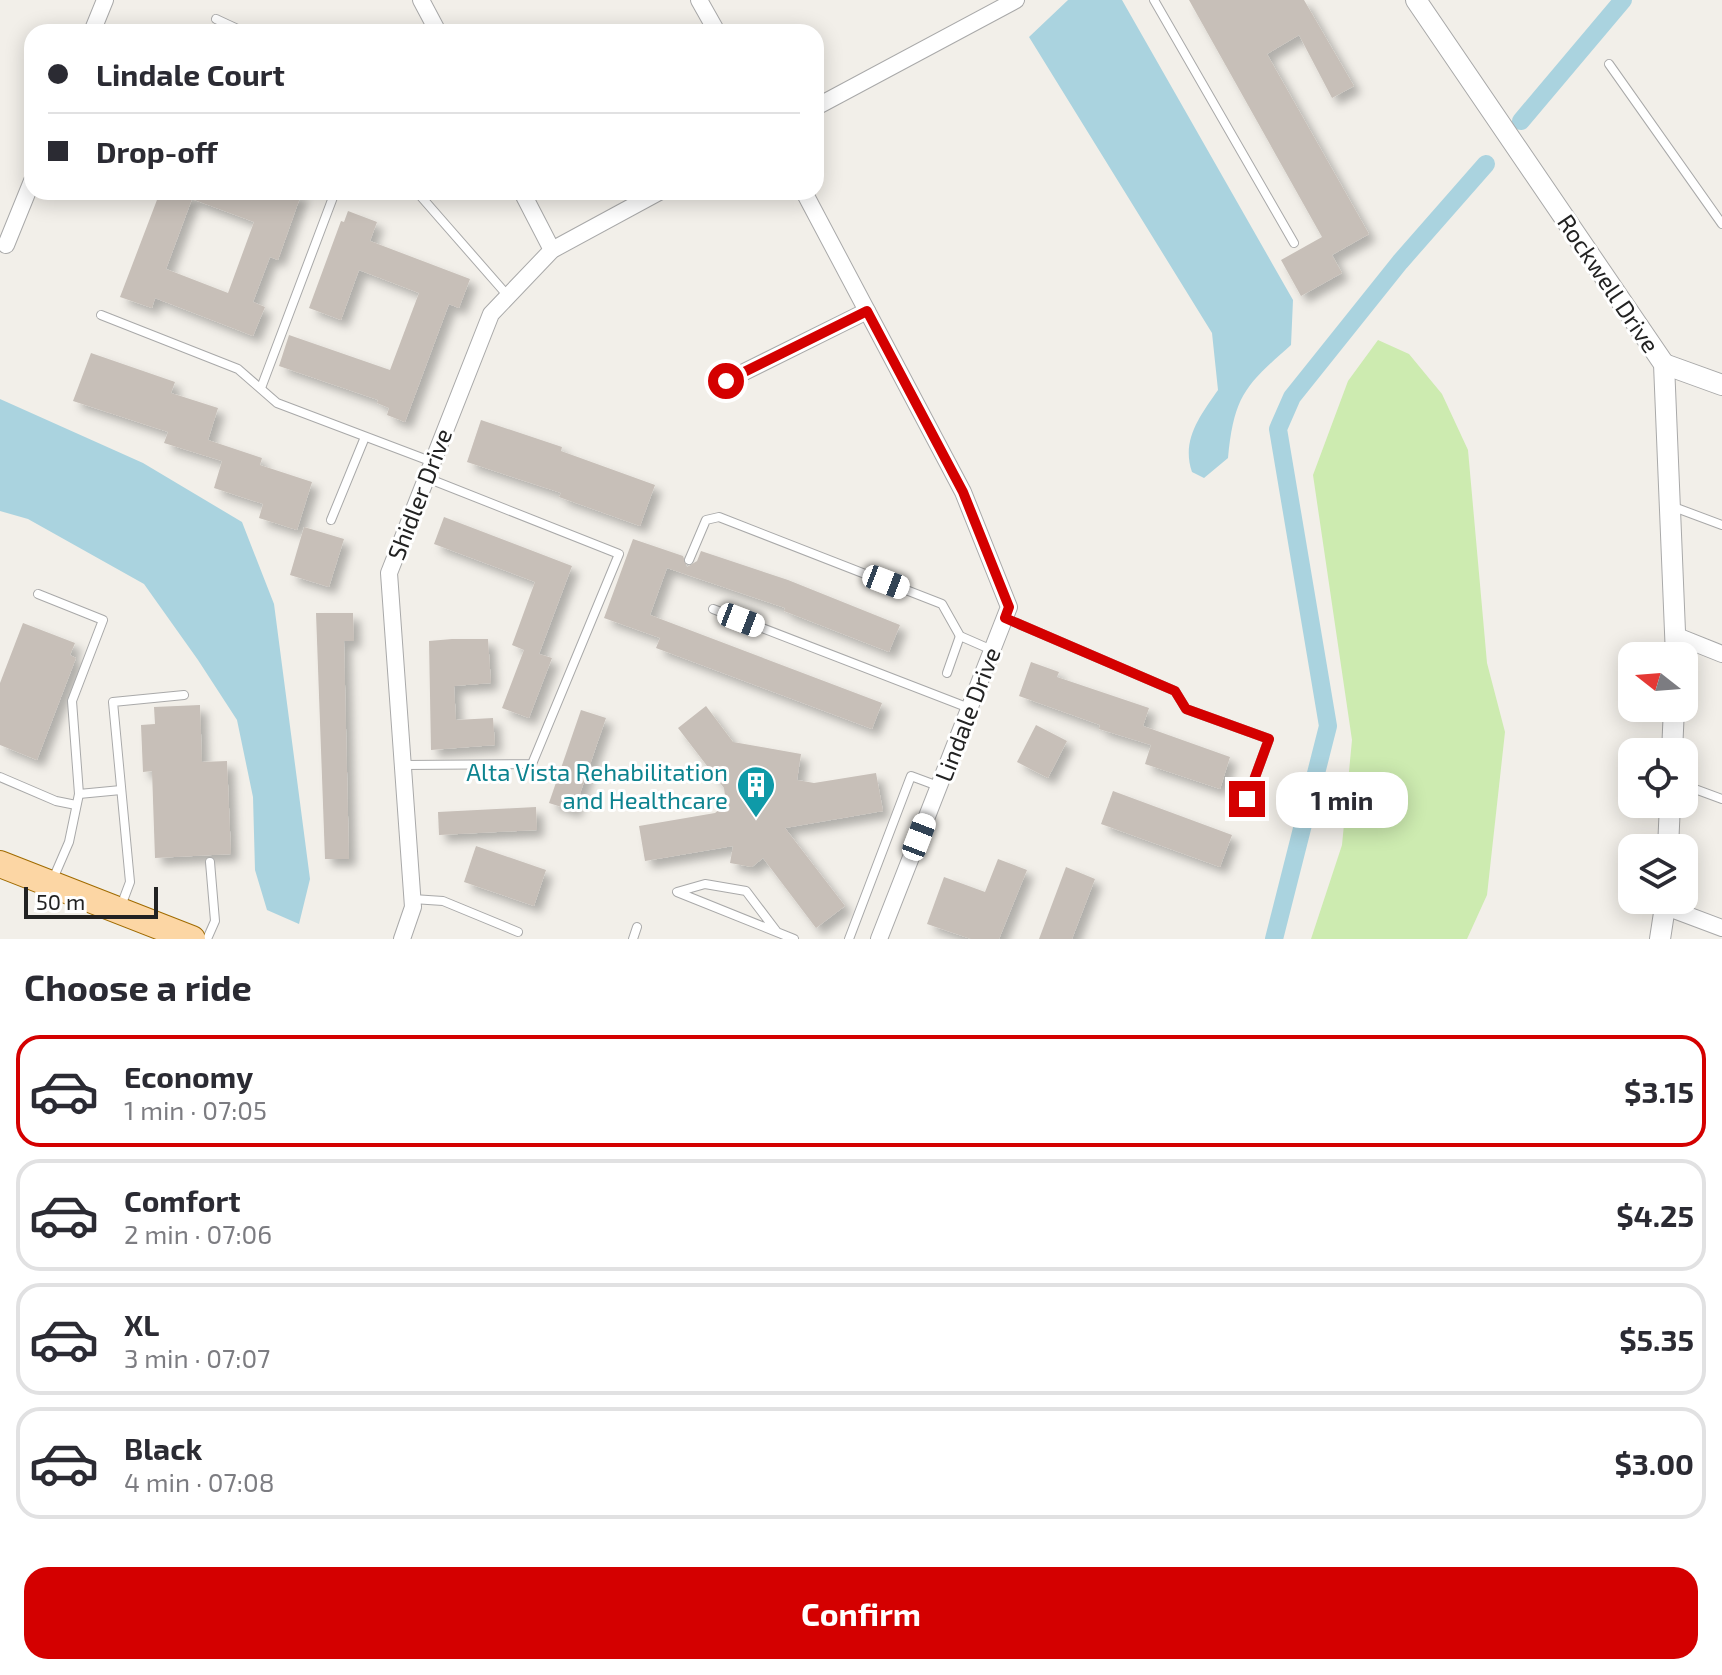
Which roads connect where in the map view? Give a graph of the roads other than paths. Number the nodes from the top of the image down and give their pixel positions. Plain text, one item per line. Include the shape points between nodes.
1 (105, 0) edge
2 (421, 0) edge
3 (699, 0) edge
4 (1016, 0) edge
5 (1154, 0) edge
6 (1416, 0) edge
7 (216, 19) dead end
8 (95, 24) edge
9 (227, 24) edge
10 (434, 24) edge
11 (712, 24) edge
12 (1609, 64) dead end
13 (824, 103) edge
14 (24, 200) edge
15 (332, 200) edge
16 (424, 200) edge
17 (526, 200) edge
18 (644, 200) edge
19 (808, 200) edge
20 (1722, 224) edge
21 (1294, 243) dead end
22 (6, 245) dead end
23 (552, 250) junction
24 (508, 296) junction
25 (867, 311) junction
26 (101, 315) dead end
27 (1664, 364) junction
28 (726, 381) dead end
29 (1722, 385) edge
30 (261, 388) junction
31 (365, 437) junction
32 (428, 469) junction
33 (1671, 506) junction
34 (331, 520) dead end
35 (1722, 525) edge
36 (689, 560) dead end
37 (38, 594) dead end
38 (713, 609) dead end
39 (1005, 618) junction
40 (960, 636) junction
41 (1677, 642) edge
42 (992, 650) junction
43 (1698, 650) edge
44 (1722, 654) edge
45 (947, 673) dead end
46 (184, 695) dead end
47 (969, 708) junction
48 (403, 765) junction
49 (0, 777) edge
50 (939, 786) junction
51 (121, 790) junction
52 (1698, 790) edge
53 (79, 794) junction
54 (1247, 799) dead end
55 (1722, 799) edge
56 (76, 805) junction
57 (210, 862) dead end
58 (0, 864) edge
59 (51, 883) junction
60 (412, 899) junction
61 (119, 910) junction
62 (1664, 914) edge
63 (1691, 914) edge
64 (637, 927) dead end
65 (1722, 928) edge
66 (518, 932) dead end
67 (777, 932) junction
68 (192, 939) edge
69 (207, 939) edge
70 (402, 939) edge
71 (633, 939) edge
72 (794, 939) edge
73 (849, 939) edge
74 (879, 939) edge
75 (1660, 939) edge

1 - 8 street
2 - 10 street
3 - 11 street
4 - 13 street
5 - 21 lane
6 - 27 street, Rockwell Drive
7 - 9 lane
12 - 20 lane
14 - 22 street
15 - 30 lane
16 - 24 lane
17 - 23 street
18 - 23 street, Shidler Drive
19 - 25 street, Lindale Drive
23 - 24 street, Shidler Drive
24 - 32 street, Shidler Drive via 491,314
25 - 28 street
25 - 39 street, Lindale Drive via 963,492 1009,607
26 - 30 lane via 238,369
27 - 29 street
27 - 33 street, Rockwell Drive
30 - 31 lane via 277,403
31 - 32 lane
31 - 34 lane
32 - 48 street, Shidler Drive via 389,573
32 - 48 lane via 619,554 532,764
33 - 35 lane
33 - 41 street, Rockwell Drive
36 - 40 lane via 706,520 719,517 942,604
37 - 53 lane via 103,620 72,701
38 - 47 lane
39 - 42 street, Lindale Drive
39 - 54 lane via 1175,691 1186,709 1269,739
40 - 42 lane
40 - 45 lane
42 - 47 street, Lindale Drive
43 - 44 street
46 - 51 lane via 113,702
47 - 50 street, Lindale Drive
48 - 60 street, Shidler Drive
49 - 56 lane
50 - 73 lane via 911,776
50 - 74 street, Lindale Drive
51 - 53 lane
51 - 61 lane via 130,882
52 - 55 lane
53 - 56 lane
56 - 59 lane via 69,842
57 - 69 lane via 215,921
58 - 59 main road
59 - 61 main road
60 - 66 lane via 443,901
60 - 70 street, Shidler Drive
61 - 68 main road
62 - 75 street
63 - 65 street
64 - 71 lane
67 - 67 lane via 705,903 677,892 705,884 746,891
67 - 72 lane

